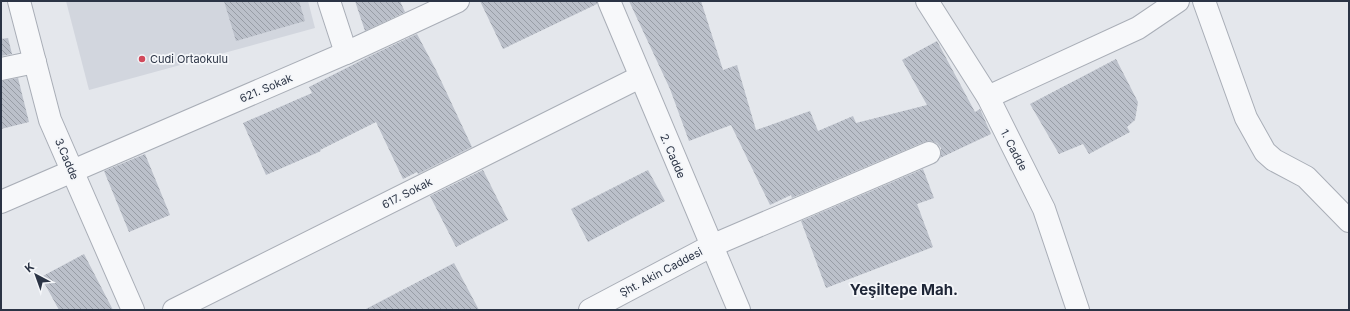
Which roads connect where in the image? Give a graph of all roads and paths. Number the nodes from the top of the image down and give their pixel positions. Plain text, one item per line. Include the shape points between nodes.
1 (19, 1) edge
2 (329, 1) edge
3 (458, 1) edge
4 (609, 1) edge
5 (927, 1) edge
6 (1178, 1) edge
7 (1204, 1) edge
8 (346, 54) junction
9 (35, 62) junction
10 (1, 69) edge
11 (640, 77) junction
12 (988, 97) junction
13 (929, 153) dead end
14 (72, 171) junction
15 (1, 202) edge
16 (1349, 221) edge
17 (711, 246) junction
18 (133, 310) edge
19 (174, 310) edge
20 (590, 310) edge
21 (739, 310) edge
22 (1078, 310) edge

1 - 9 street, 3.Cadde
2 - 8 street
3 - 8 street, 621. Sokak
4 - 11 street, 2. Cadde
5 - 12 street, 1. Cadde
6 - 12 street via 1138,28
7 - 16 street via 1246,118 1265,152 1306,178
8 - 14 street, 621. Sokak
9 - 10 street
9 - 14 street, 3.Cadde via 50,120
11 - 17 street, 2. Cadde
11 - 19 street, 617. Sokak
12 - 22 street, 1. Cadde via 1044,209
13 - 17 street, Şht. Akin Caddesi
14 - 15 street, 621. Sokak
14 - 18 street, 3.Cadde
17 - 20 street, Şht. Akin Caddesi
17 - 21 street, 2. Cadde

